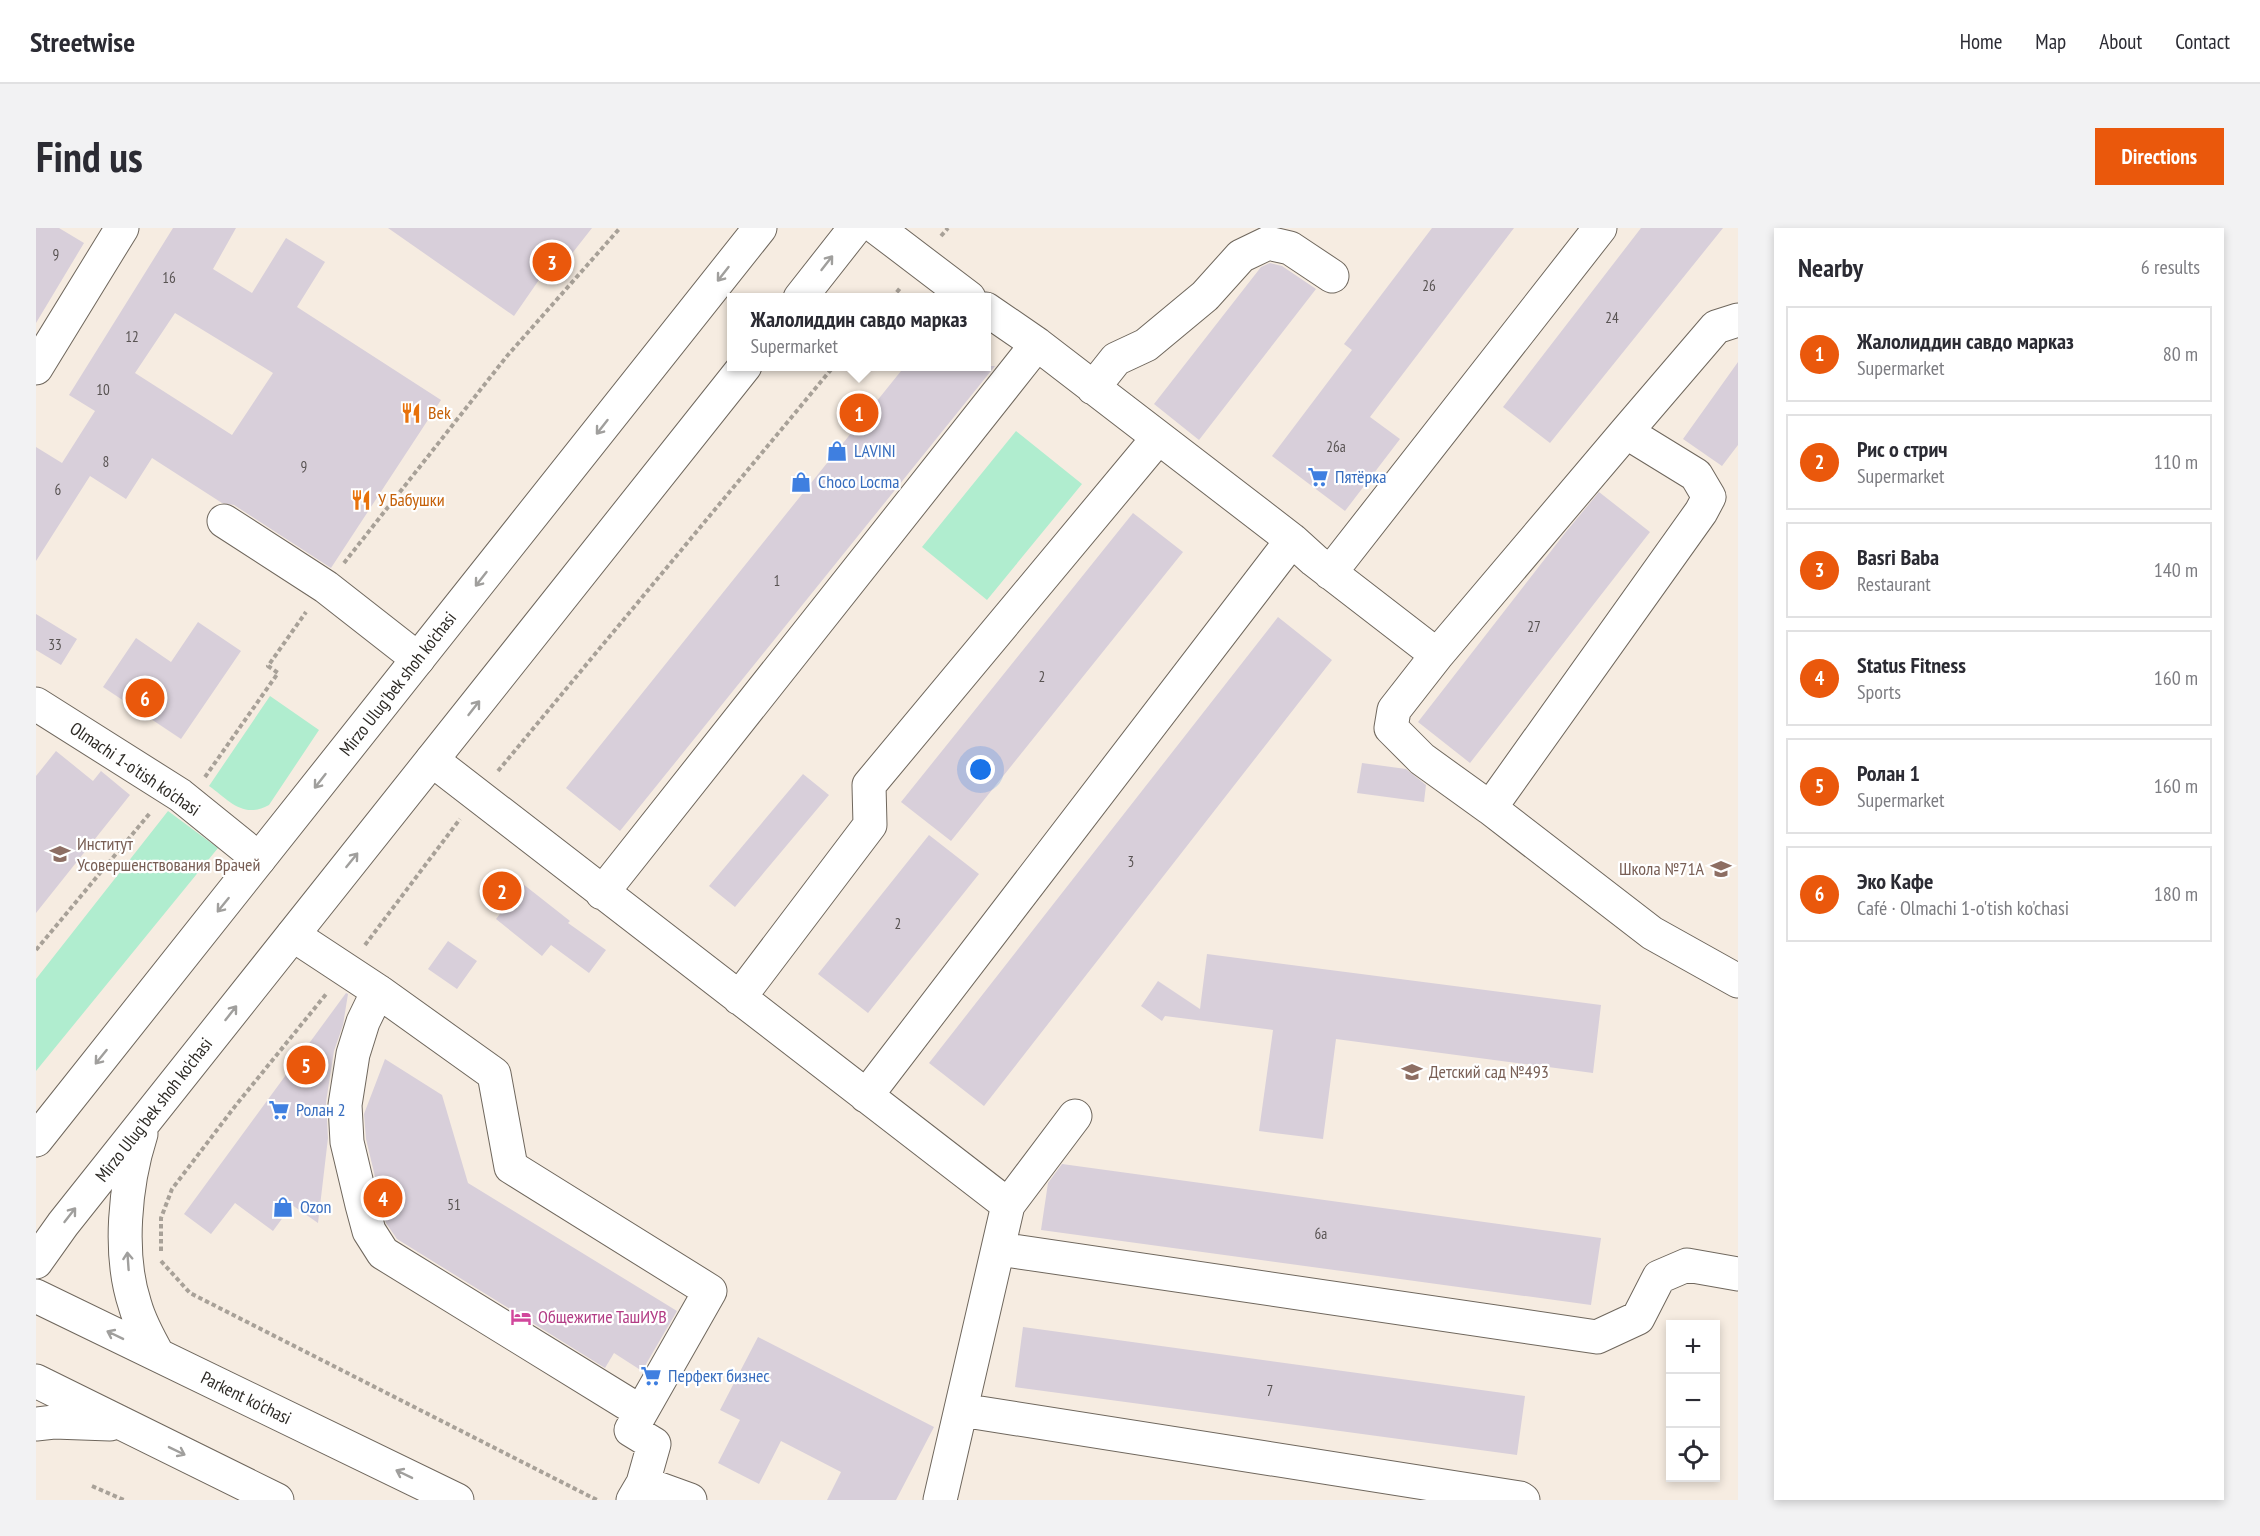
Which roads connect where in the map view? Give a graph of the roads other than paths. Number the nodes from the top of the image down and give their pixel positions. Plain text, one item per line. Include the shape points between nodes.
1 (122, 228) edge
2 (760, 228) edge
3 (855, 228) edge
4 (877, 228) edge
5 (1600, 228) edge
6 (1332, 276) dead end
7 (803, 293) edge
8 (964, 293) edge
9 (991, 312) edge
10 (1738, 320) edge
11 (1037, 344) junction
12 (36, 368) edge
13 (741, 371) edge
14 (1094, 388) junction
15 (1626, 432) junction
16 (1158, 438) junction
17 (224, 521) dead end
18 (1293, 540) junction
19 (1330, 573) junction
20 (1437, 655) junction
21 (418, 659) junction
22 (36, 704) edge
23 (432, 760) junction
24 (1490, 807) junction
25 (259, 859) junction
26 (602, 893) junction
27 (293, 935) junction
28 (1738, 981) edge
29 (378, 991) junction
30 (739, 998) junction
31 (866, 1096) junction
32 (1075, 1116) dead end
33 (144, 1122) junction
34 (38, 1136) edge
35 (1008, 1204) junction
36 (999, 1249) junction
37 (36, 1262) edge
38 (1738, 1274) edge
39 (36, 1296) edge
40 (158, 1355) junction
41 (36, 1380) edge
42 (961, 1410) junction
43 (641, 1412) junction
44 (36, 1424) edge
45 (124, 1425) junction
46 (638, 1491) edge
47 (277, 1500) edge
48 (457, 1500) edge
49 (690, 1500) edge
50 (940, 1500) edge
51 (1523, 1500) edge

1 - 12 main road
2 -> 21 main road, Mirzo Ulug'bek shoh ko'chasi
7 -> 3 main road
4 - 8 main road
5 - 19 main road
6 - 14 main road via 1290,248 1268,243 1241,256 1204,296 1146,345 1116,359
9 - 11 main road
10 - 15 main road via 1716,327
11 - 14 main road
11 - 26 main road
23 -> 13 main road, Mirzo Ulug'bek shoh ko'chasi
14 - 16 main road
15 - 20 main road
15 - 24 main road via 1696,475 1709,497
16 - 18 main road
16 - 30 main road via 869,785 870,825
17 - 21 main road via 326,587
18 - 19 main road
18 - 31 main road
19 - 20 main road
20 - 24 main road via 1394,710 1391,728 1422,759
21 -> 25 main road, Mirzo Ulug'bek shoh ko'chasi
22 - 25 main road, Olmachi 1-o'tish ko'chasi via 180,795
23 - 26 main road
27 -> 23 main road, Mirzo Ulug'bek shoh ko'chasi
24 - 28 main road via 1652,933
25 -> 34 main road, Mirzo Ulug'bek shoh ko'chasi
26 - 30 main road
27 - 29 main road
33 -> 27 main road, Mirzo Ulug'bek shoh ko'chasi
29 - 43 main road via 353,1054 345,1105 347,1142 369,1231 383,1254
29 - 43 main road via 494,1074 511,1167 710,1291
30 - 31 main road
31 - 35 main road
32 - 35 main road
37 -> 33 main road, Mirzo Ulug'bek shoh ko'chasi
40 -> 33 main road via 134,1303 126,1241 129,1181
35 - 36 main road
36 - 38 main road via 1597,1337 1638,1318 1659,1277 1687,1265
36 - 42 main road
40 -> 39 main road, Parkent ko'chasi
48 -> 40 main road, Parkent ko'chasi
41 - 45 main road
42 - 50 main road
42 - 51 main road
43 - 46 main road via 631,1430 654,1444
44 - 45 main road
45 -> 47 main road
46 - 49 main road

